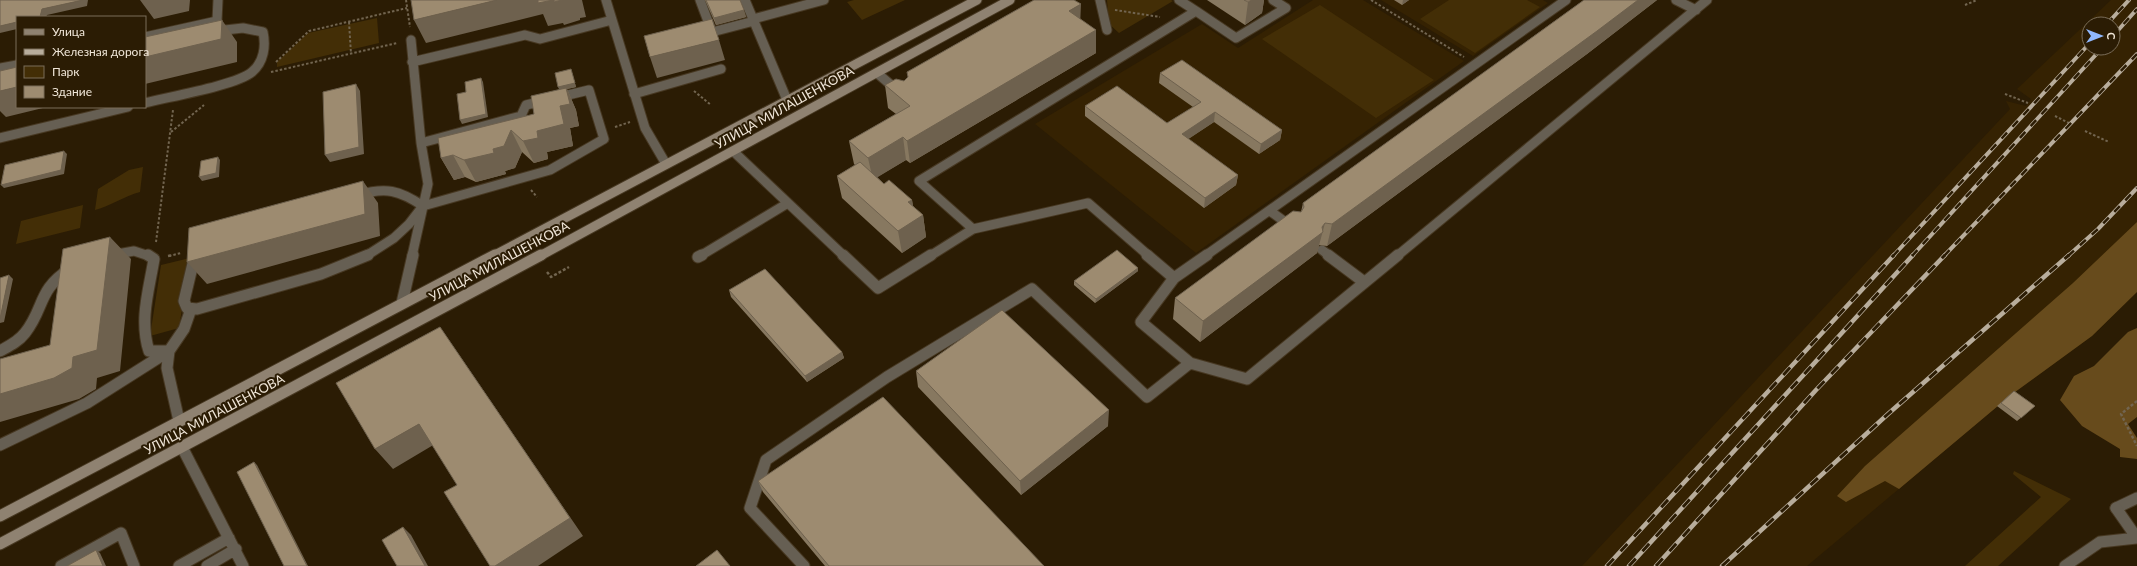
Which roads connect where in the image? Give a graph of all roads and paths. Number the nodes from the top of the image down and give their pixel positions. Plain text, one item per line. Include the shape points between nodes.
1 (218, 0) edge
2 (406, 0) edge
3 (606, 0) edge
4 (700, 0) edge
5 (746, 0) edge
6 (824, 0) edge
7 (977, 0) edge
8 (1010, 0) edge
9 (1179, 0) edge
10 (1273, 0) edge
11 (1371, 0) edge
12 (1566, 0) edge
13 (1676, 0) edge
14 (1707, 0) edge
15 (1978, 0) edge
16 (1101, 4) edge
17 (1965, 5) dead end
18 (407, 8) junction
19 (1696, 10) junction
20 (1196, 12) junction
21 (612, 20) junction
22 (754, 20) junction
23 (1182, 20) junction
24 (349, 22) junction
25 (1107, 30) dead end
26 (206, 34) edge
27 (146, 37) edge
28 (411, 40) junction
29 (351, 54) junction
30 (412, 62) junction
31 (274, 63) dead end
32 (1476, 64) junction
33 (16, 65) edge
34 (0, 68) edge
35 (721, 70) dead end
36 (877, 73) junction
37 (248, 75) junction
38 (681, 81) junction
39 (634, 94) junction
40 (2005, 94) dead end
41 (175, 96) junction
42 (905, 98) edge
43 (787, 100) junction
44 (146, 103) edge
45 (2028, 103) dead end
46 (205, 104) dead end
47 (712, 105) dead end
48 (124, 108) edge
49 (2054, 116) dead end
50 (642, 118) junction
51 (2069, 122) dead end
52 (2086, 131) dead end
53 (171, 132) junction
54 (602, 132) junction
55 (0, 138) edge
56 (421, 142) junction
57 (2109, 142) dead end
58 (733, 151) junction
59 (666, 164) junction
60 (346, 198) edge
61 (788, 203) junction
62 (423, 206) junction
63 (1270, 211) junction
64 (1293, 228) edge
65 (973, 229) junction
66 (198, 247) joint
67 (1322, 250) edge
68 (698, 257) dead end
69 (102, 258) edge
70 (154, 259) junction
71 (77, 266) edge
72 (569, 267) dead end
73 (547, 272) dead end
74 (1174, 278) junction
75 (1364, 282) junction
76 (402, 303) junction
77 (191, 309) junction
78 (0, 351) edge
79 (169, 351) junction
80 (1190, 363) junction
81 (2137, 401) edge
82 (179, 421) junction
83 (0, 445) edge
84 (182, 446) junction
85 (2137, 446) edge
86 (2137, 498) edge
87 (0, 516) edge
88 (229, 538) junction
89 (2137, 538) edge
90 (0, 544) edge
91 (236, 549) junction
92 (61, 566) edge
93 (134, 566) edge
94 (179, 566) edge
95 (207, 566) edge
96 (243, 566) edge
97 (804, 566) edge
98 (2065, 566) edge

1 - 27 street via 217,21
2 - 18 path
3 - 21 street
4 - 22 street via 712,32
5 - 22 street
6 - 22 street
7 - 43 main road, УЛИЦА МИЛАШЕНКОВА
8 - 36 main road, УЛИЦА МИЛАШЕНКОВА
9 - 20 street
10 - 20 street via 1286,8 1236,38
11 - 32 path
12 - 32 street
13 - 19 street
14 - 19 street
15 - 17 path
16 - 23 path
16 - 25 street
18 - 24 path
18 - 28 path
19 - 75 street
20 - 23 street
21 - 30 street via 540,39 525,35
21 - 39 street
22 - 43 street
23 - 65 street via 919,181
24 - 29 path
24 - 31 path via 308,31
26 - 37 street via 243,28 263,32 266,40 262,58
28 - 29 path
28 - 30 street
29 - 37 path
30 - 56 street
32 - 63 street
33 - 34 street
35 - 38 street
36 - 42 street
36 - 58 main road, УЛИЦА МИЛАШЕНКОВА
37 - 41 street
38 - 39 street
38 - 47 path
39 - 50 street
40 - 45 path
41 - 44 street
41 - 53 path
43 - 59 main road, УЛИЦА МИЛАШЕНКОВА
46 - 53 path
48 - 55 street
49 - 51 path
50 - 54 path
50 - 59 street
52 - 57 path
53 - 70 path
54 - 56 street via 589,90 526,105 521,116
54 - 62 street via 604,139 550,170
56 - 62 street via 428,184
58 - 61 street
58 - 84 main road, УЛИЦА МИЛАШЕНКОВА
59 - 76 main road, УЛИЦА МИЛАШЕНКОВА
60 - 62 street via 386,190 404,194
61 - 65 street via 878,288
61 - 68 street
62 - 76 street
62 - 77 street via 400,235 378,251 352,264 212,306
63 - 64 street
63 - 74 street
65 - 74 street via 1088,203
66 - 70 path
66 - 77 street via 184,301 187,308
67 - 75 street
69 - 70 street via 131,251 145,252
70 - 79 street via 144,340 149,350
71 - 78 street via 47,288 23,337
72 - 73 path via 551,277
74 - 80 street via 1141,322
75 - 80 street via 1247,379
76 - 82 main road, УЛИЦА МИЛАШЕНКОВА
77 - 79 street via 184,329
79 - 82 street via 168,368
79 - 83 street via 96,400 48,425
80 - 97 street via 1147,397 1032,289 887,377 766,460 750,508
81 - 85 path via 2121,414
82 - 87 main road, УЛИЦА МИЛАШЕНКОВА
84 - 88 street
84 - 90 main road, УЛИЦА МИЛАШЕНКОВА
86 - 89 street via 2116,508
88 - 91 street
88 - 94 street
89 - 98 street via 2100,542
91 - 95 street
91 - 96 street
92 - 93 street via 121,533

